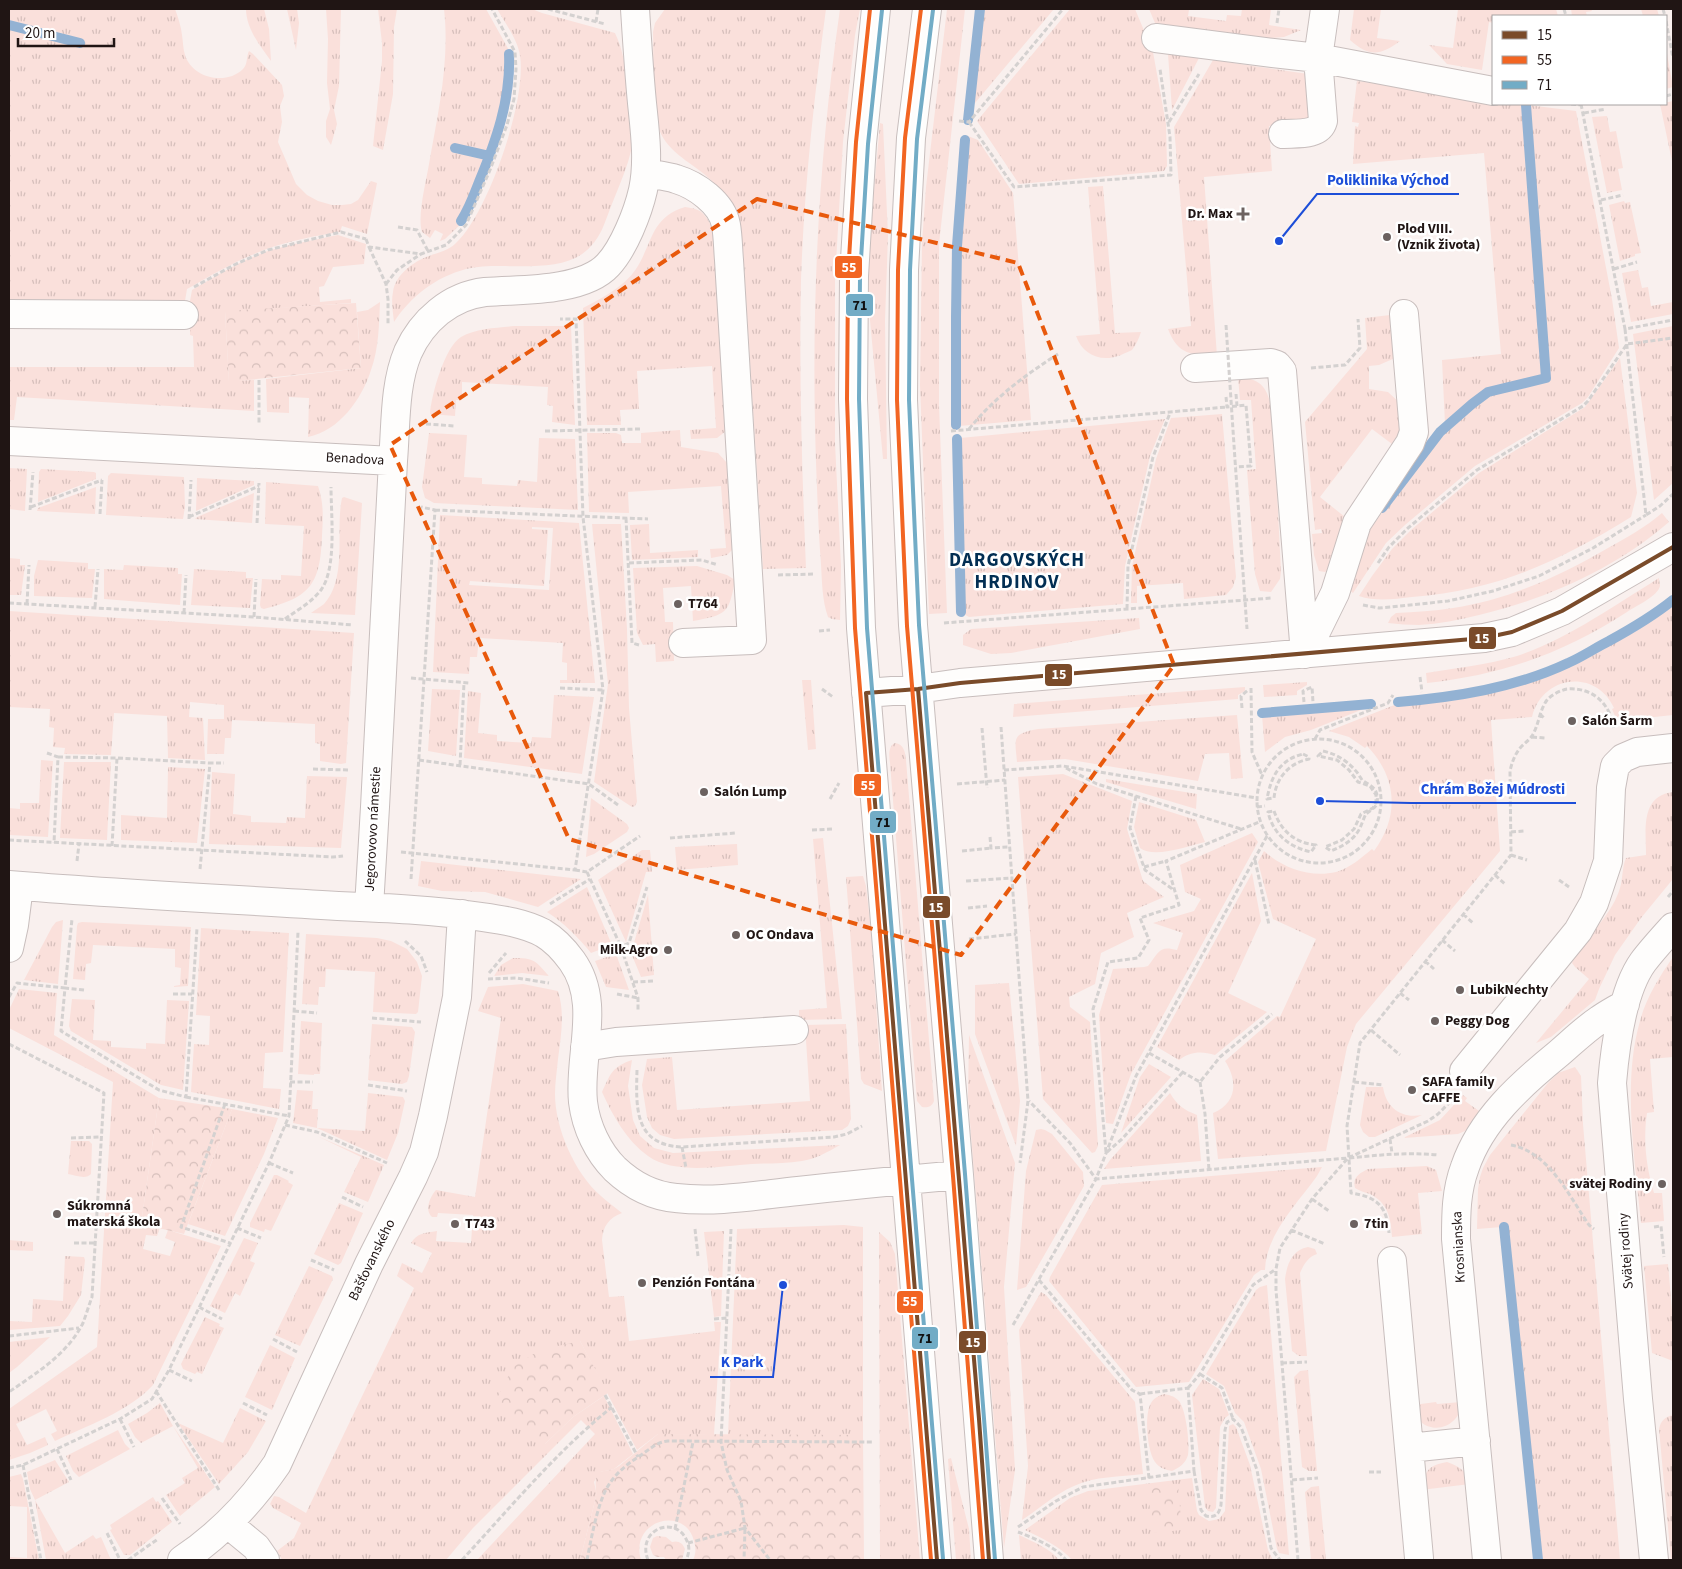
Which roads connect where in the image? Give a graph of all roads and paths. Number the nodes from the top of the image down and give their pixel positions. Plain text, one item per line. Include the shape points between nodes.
1 (492, 9) edge
2 (548, 9) edge
3 (598, 9) edge
4 (876, 9) edge
5 (926, 9) edge
6 (1063, 9) edge
7 (1279, 9) edge
8 (1325, 9) edge
9 (635, 16) edge
10 (596, 22) junction
11 (1276, 26) dead end
12 (1667, 28) edge
13 (1156, 38) joint
14 (1216, 46) junction
15 (1318, 58) junction
16 (1673, 58) edge
17 (1492, 91) edge
18 (1581, 105) edge
19 (1606, 109) dead end
20 (1584, 112) junction
21 (959, 121) dead end
22 (969, 122) junction
23 (1168, 123) junction
24 (1283, 134) dead end
25 (646, 173) junction
26 (1142, 177) junction
27 (1143, 182) dead end
28 (1046, 185) junction
29 (1046, 190) dead end
30 (1623, 195) dead end
31 (1601, 200) junction
32 (398, 227) dead end
33 (369, 247) junction
34 (428, 251) junction
35 (421, 254) junction
36 (1637, 262) dead end
37 (1614, 269) junction
38 (386, 284) junction
39 (9, 314) edge
40 (1404, 314) dead end
41 (184, 315) joint
42 (1358, 318) dead end
43 (558, 319) dead end
44 (1673, 320) edge
45 (1226, 325) dead end
46 (388, 326) dead end
47 (1626, 329) junction
48 (1673, 338) edge
49 (1627, 344) junction
50 (1058, 354) dead end
51 (1345, 365) dead end
52 (1195, 368) dead end
53 (1246, 405) dead end
54 (1227, 407) dead end
55 (1170, 413) junction
56 (424, 416) dead end
57 (423, 423) dead end
58 (432, 424) dead end
59 (455, 426) dead end
60 (640, 429) dead end
61 (580, 430) junction
62 (968, 430) junction
63 (545, 431) dead end
64 (951, 431) dead end
65 (9, 441) edge
66 (393, 460) junction
67 (33, 464) dead end
68 (1236, 467) junction
69 (191, 472) dead end
70 (103, 474) dead end
71 (260, 477) dead end
72 (102, 480) junction
73 (331, 483) dead end
74 (259, 486) junction
75 (1673, 494) edge
76 (415, 506) dead end
77 (435, 510) junction
78 (100, 514) dead end
79 (583, 517) junction
80 (626, 518) junction
81 (648, 519) dead end
82 (257, 523) dead end
83 (1673, 548) edge
84 (629, 563) junction
85 (29, 565) dead end
86 (1374, 568) dead end
87 (98, 569) dead end
88 (815, 574) dead end
89 (186, 575) dead end
90 (748, 575) junction
91 (256, 579) dead end
92 (9, 603) edge
93 (27, 604) junction
94 (95, 607) junction
95 (1127, 609) dead end
96 (184, 613) junction
97 (254, 617) junction
98 (284, 619) junction
99 (347, 624) dead end
100 (683, 643) dead end
101 (639, 645) dead end
102 (1305, 654) junction
103 (1249, 659) junction
104 (1420, 677) dead end
105 (446, 681) dead end
106 (464, 683) junction
107 (469, 683) dead end
108 (560, 688) dead end
109 (1250, 688) junction
110 (822, 689) dead end
111 (918, 689) junction
112 (603, 690) junction
113 (866, 692) junction
114 (1422, 692) dead end
115 (1392, 695) dead end
116 (832, 697) dead end
117 (1304, 702) dead end
118 (1312, 702) dead end
119 (1242, 708) dead end
120 (1540, 714) junction
121 (1544, 718) dead end
122 (1000, 727) dead end
123 (982, 728) dead end
124 (1532, 737) junction
125 (1545, 738) dead end
126 (1315, 739) junction
127 (1673, 748) edge
128 (47, 753) dead end
129 (1318, 756) joint
130 (58, 757) junction
131 (117, 758) junction
132 (1623, 758) junction
133 (1309, 759) joint
134 (419, 760) junction
135 (210, 763) junction
136 (224, 763) dead end
137 (460, 765) junction
138 (1063, 766) junction
139 (1004, 770) junction
140 (1262, 775) junction
141 (1005, 780) junction
142 (986, 782) junction
143 (839, 783) dead end
144 (588, 784) junction
145 (948, 785) dead end
146 (987, 788) dead end
147 (1521, 790) dead end
148 (1510, 791) junction
149 (1136, 796) junction
150 (1257, 798) junction
151 (830, 799) dead end
152 (618, 805) dead end
153 (1265, 806) dead end
154 (1257, 807) junction
155 (1259, 822) junction
156 (833, 829) dead end
157 (1241, 829) junction
158 (812, 830) dead end
159 (1524, 831) dead end
160 (1511, 832) junction
161 (736, 833) dead end
162 (640, 836) dead end
163 (1267, 836) junction
164 (990, 837) dead end
165 (670, 838) dead end
166 (9, 840) edge
167 (54, 843) junction
168 (1316, 845) joint
169 (112, 846) junction
170 (1010, 847) junction
171 (991, 848) junction
172 (201, 850) junction
173 (959, 851) dead end
174 (413, 853) junction
175 (372, 854) junction
176 (1511, 855) junction
177 (1166, 860) junction
178 (1255, 860) junction
179 (1527, 860) dead end
180 (1144, 867) junction
181 (575, 870) junction
182 (1495, 875) junction
183 (1012, 878) junction
184 (966, 881) dead end
185 (1505, 884) dead end
186 (14, 886) edge
187 (647, 887) dead end
188 (1175, 891) junction
189 (198, 898) junction
190 (987, 906) dead end
191 (369, 907) junction
192 (968, 908) dead end
193 (409, 909) junction
194 (462, 914) junction
195 (1463, 914) junction
196 (73, 915) dead end
197 (1473, 923) dead end
198 (1269, 924) dead end
199 (1673, 927) edge
200 (298, 929) dead end
201 (1016, 934) junction
202 (969, 939) dead end
203 (401, 940) dead end
204 (1442, 940) junction
205 (408, 943) junction
206 (9, 948) edge
207 (1455, 951) dead end
208 (1425, 961) junction
209 (576, 967) junction
210 (1434, 969) dead end
211 (428, 975) dead end
212 (522, 979) dead end
213 (534, 980) dead end
214 (655, 981) dead end
215 (543, 982) dead end
216 (632, 982) dead end
217 (66, 988) junction
218 (84, 990) dead end
219 (1400, 993) junction
220 (173, 994) dead end
221 (192, 994) junction
222 (9, 997) edge
223 (1409, 1000) dead end
224 (1625, 1004) junction
225 (294, 1011) junction
226 (317, 1013) dead end
227 (1272, 1014) dead end
228 (372, 1018) dead end
229 (424, 1022) dead end
230 (794, 1030) dead end
231 (1371, 1030) junction
232 (9, 1044) edge
233 (585, 1047) junction
234 (1149, 1053) junction
235 (1400, 1055) dead end
236 (1464, 1071) joint
237 (1183, 1072) junction
238 (290, 1082) junction
239 (314, 1082) dead end
240 (1200, 1082) junction
241 (1354, 1082) junction
242 (368, 1085) dead end
243 (1383, 1085) dead end
244 (401, 1090) dead end
245 (186, 1097) junction
246 (1028, 1100) junction
247 (225, 1104) junction
248 (289, 1116) junction
249 (285, 1125) junction
250 (101, 1137) junction
251 (71, 1138) dead end
252 (1390, 1139) junction
253 (1106, 1153) junction
254 (1392, 1153) junction
255 (1348, 1158) junction
256 (1468, 1158) junction
257 (269, 1163) junction
258 (385, 1163) dead end
259 (1020, 1163) dead end
260 (1209, 1170) junction
261 (293, 1173) dead end
262 (959, 1175) junction
263 (1096, 1179) junction
264 (906, 1180) junction
265 (342, 1197) dead end
266 (732, 1198) junction
267 (1312, 1199) junction
268 (365, 1208) dead end
269 (1329, 1211) dead end
270 (238, 1228) junction
271 (1291, 1230) junction
272 (1600, 1233) dead end
273 (261, 1238) dead end
274 (74, 1243) dead end
275 (95, 1243) junction
276 (230, 1243) junction
277 (1325, 1244) dead end
278 (1667, 1256) dead end
279 (1661, 1257) dead end
280 (312, 1260) dead end
281 (1392, 1261) joint
282 (1276, 1269) junction
283 (337, 1271) dead end
284 (1040, 1280) junction
285 (199, 1307) junction
286 (727, 1318) junction
287 (222, 1319) dead end
288 (714, 1319) dead end
289 (1012, 1325) dead end
290 (79, 1328) junction
291 (9, 1336) edge
292 (273, 1339) dead end
293 (304, 1355) dead end
294 (1307, 1362) dead end
295 (1282, 1363) junction
296 (169, 1370) junction
297 (1200, 1374) junction
298 (192, 1380) dead end
299 (1188, 1388) junction
300 (156, 1391) junction
301 (9, 1392) edge
302 (1140, 1394) junction
303 (605, 1395) dead end
304 (242, 1403) dead end
305 (612, 1407) junction
306 (269, 1416) dead end
307 (120, 1419) junction
308 (1233, 1419) junction
309 (1476, 1441) junction
310 (692, 1442) junction
311 (721, 1442) junction
312 (872, 1442) dead end
313 (134, 1447) dead end
314 (1409, 1448) junction
315 (57, 1449) junction
316 (638, 1457) junction
317 (22, 1466) junction
318 (9, 1468) edge
319 (1194, 1471) junction
320 (1149, 1478) junction
321 (1318, 1478) dead end
322 (71, 1480) dead end
323 (1292, 1480) junction
324 (226, 1484) dead end
325 (217, 1486) dead end
326 (217, 1493) dead end
327 (162, 1498) dead end
328 (228, 1524) junction
329 (745, 1528) junction
330 (173, 1529) dead end
331 (675, 1529) junction
332 (107, 1533) dead end
333 (165, 1534) dead end
334 (688, 1543) junction
335 (1419, 1558) dead end
336 (41, 1560) edge
337 (120, 1560) edge
338 (128, 1560) edge
339 (182, 1560) edge
340 (265, 1560) edge
341 (462, 1560) edge
342 (588, 1560) edge
343 (648, 1560) edge
344 (686, 1560) edge
345 (744, 1560) edge
346 (770, 1560) edge
347 (937, 1560) edge
348 (989, 1560) edge
349 (1066, 1560) edge
350 (1280, 1560) edge
351 (1298, 1560) edge
352 (1487, 1560) edge
353 (1654, 1560) edge

1 - 34 path via 515,52 514,100 481,194 466,225 446,244
2 - 10 path
3 - 10 path
4 - 113 street via 862,143 854,276 853,399
5 - 111 street via 911,138 904,288 903,400
6 - 22 path
7 - 11 path
8 - 15 street
9 - 10 path via 608,24
9 - 25 street
12 - 16 path
13 - 14 street
13 - 23 path
14 - 15 street
14 - 23 path
15 - 17 street
15 - 24 street via 1321,126 1316,131
18 - 20 path
19 - 20 path
20 - 31 path
21 - 22 path
22 - 28 path via 1014,187
23 - 26 path via 1171,175
25 - 66 street, Benadova via 639,205 617,253 608,266 594,276 575,284 539,290 483,292 458,300 425,324 416,338 399,384
25 - 90 street via 676,179 700,191 718,208 726,223
26 - 27 path
26 - 28 path
28 - 29 path
30 - 31 path
31 - 37 path
32 - 34 path via 417,230
33 - 35 path
33 - 38 path
33 - 41 path via 366,239 341,232 268,250 189,290
34 - 35 path
35 - 38 path via 397,270
36 - 37 path
37 - 47 path
38 - 46 path
39 - 41 street
40 - 102 street via 1414,432 1357,523 1335,593
42 - 51 path via 1360,348
43 - 61 path via 576,319
44 - 47 path
45 - 68 path, bridge
47 - 49 path
48 - 49 path
49 - 75 path via 1646,515
49 - 86 path via 1588,401 1477,470 1408,528
50 - 62 path via 1004,392
52 - 102 street via 1271,363 1282,371
53 - 68 path via 1251,466
54 - 55 path
55 - 62 path
55 - 95 path via 1153,457 1128,566
56 - 57 path
58 - 59 path
60 - 61 path
61 - 63 path
61 - 79 path
62 - 64 path
65 - 66 street, Benadova
66 - 175 street, Jegorovovo námestie
67 - 72 path via 30,509
68 - 103 path
69 - 74 path via 189,518
70 - 72 path
71 - 74 path
72 - 78 path
73 - 98 path via 332,555 325,582 316,596
74 - 82 path
76 - 77 path
77 - 79 path
77 - 134 path
79 - 80 path
79 - 112 path
80 - 81 path
80 - 84 path
83 - 102 street via 1562,612 1512,632 1484,638
84 - 90 path via 702,560
84 - 101 path via 632,643
85 - 93 path
87 - 94 path
88 - 90 path
89 - 96 path
90 - 100 street via 752,640
91 - 97 path
92 - 93 path
93 - 94 path
94 - 96 path
96 - 97 path
97 - 98 path
98 - 99 path
102 - 103 street
103 - 109 path
103 - 111 street
104 - 114 path
105 - 106 path
106 - 107 path
106 - 137 path
108 - 112 path
109 - 119 path via 1241,696
109 - 140 path via 1252,752
110 - 116 path
111 - 113 street
111 - 262 street
112 - 144 path
113 - 264 street
115 - 126 path via 1388,703 1320,730
117 - 118 path via 1303,691 1312,687
120 - 121 path
120 - 124 path
120 - 132 path via 1548,699 1562,690 1577,688 1592,692 1613,720 1616,748
122 - 139 path
123 - 142 path
124 - 125 path
124 - 148 path via 1513,758
126 - 140 path via 1298,742 1283,750
126 - 163 path via 1335,741 1353,749 1368,763 1378,780 1381,800 1378,820 1369,838 1355,852 1337,861 1317,863 1300,860 1285,853
127 - 132 street via 1637,752
128 - 130 path
129 - 129 path via 1323,751 1339,756 1373,787 1377,794 1376,806 1374,810 1366,814 1355,836 1331,851 1325,847 1342,840 1354,829 1360,814 1373,808 1376,795 1370,786 1358,782 1337,760
130 - 131 path
130 - 167 path
131 - 135 path
131 - 169 path
132 - 236 street via 1615,766 1612,777 1608,860 1591,910 1578,931
133 - 133 path via 1303,754 1298,755 1279,768 1270,783 1267,799 1274,798 1278,781 1287,769
134 - 137 path
134 - 174 path
135 - 136 path
135 - 172 path
137 - 144 path
138 - 139 path
138 - 149 path via 1092,782
138 - 150 path
139 - 141 path
140 - 150 path
141 - 142 path
141 - 170 path
142 - 145 path
142 - 146 path
143 - 151 path
144 - 152 path
144 - 181 path
147 - 148 path
148 - 160 path
149 - 157 path
149 - 180 path via 1130,828
150 - 154 path
153 - 154 path
154 - 155 path
155 - 157 path
155 - 163 path
156 - 158 path
157 - 177 path
159 - 160 path
160 - 176 path
161 - 165 path
162 - 181 path via 587,872
163 - 178 path
164 - 171 path
166 - 167 path
167 - 169 path
168 - 168 path via 1311,852 1290,844 1274,828 1268,812 1274,811 1284,831 1295,839
169 - 172 path
170 - 171 path
170 - 183 path
171 - 173 path
172 - 175 path via 334,857
172 - 189 path
174 - 175 path
174 - 181 path
174 - 193 path
175 - 191 street, Jegorovovo námestie
176 - 179 path
176 - 182 path
177 - 180 path
177 - 188 path
178 - 198 path
178 - 234 path
180 - 188 path
182 - 185 path
182 - 195 path
183 - 184 path
183 - 201 path
186 - 189 street, Jegorovovo námestie
186 - 206 street, Jegorovovo námestie via 14,925
187 - 209 path via 629,943
188 - 253 path via 1179,905 1140,918 1149,940 1138,958 1108,962 1093,1009
189 - 191 street, Jegorovovo námestie
189 - 221 path
190 - 192 path
191 - 193 street
193 - 194 street
193 - 205 path
194 - 209 street via 513,921 545,934 566,952
194 - 328 street, Bašťovanského via 457,997 424,1152 277,1464
195 - 197 path
195 - 204 path
196 - 217 path
199 - 224 street, Svätej rodiny via 1642,963
200 - 225 path
201 - 202 path
201 - 246 path
203 - 205 path
204 - 207 path
204 - 208 path
205 - 211 path via 421,956
208 - 210 path
208 - 219 path
209 - 215 path
209 - 233 street via 587,1000
212 - 213 path
214 - 216 path
217 - 218 path
217 - 222 path via 16,984
217 - 245 path via 61,1031 159,1090
219 - 223 path
219 - 231 path
220 - 221 path
221 - 245 path
224 - 256 street, Krosnianska via 1599,1019 1528,1078 1491,1120
224 - 353 street, Svätej rodiny via 1614,1055 1612,1083
225 - 226 path
225 - 238 path
227 - 240 path via 1220,1058
228 - 229 path
230 - 233 street
231 - 235 path
231 - 241 path via 1360,1043
232 - 250 path via 104,1093
233 - 266 street via 582,1084 586,1119 608,1162 633,1183 653,1193 675,1198
234 - 237 path
234 - 253 path via 1136,1076
236 - 252 path via 1459,1091 1445,1108
237 - 240 path
237 - 253 path
238 - 239 path
238 - 248 path
240 - 260 path
241 - 243 path
241 - 255 path via 1346,1126
242 - 244 path
245 - 247 path
246 - 259 path
246 - 263 path via 1070,1143
247 - 248 path
247 - 276 path via 181,1227
248 - 249 path
249 - 257 path
249 - 258 path via 317,1132
250 - 251 path
250 - 275 path
252 - 254 path
252 - 255 path
253 - 263 path
254 - 255 path
254 - 256 path via 1415,1152
255 - 260 path
255 - 267 path
255 - 281 path via 1351,1193 1374,1200 1386,1215
256 - 272 path via 1497,1145 1513,1145 1533,1152 1550,1168 1589,1225
256 - 309 street, Krosnianska via 1457,1197 1456,1239
257 - 261 path
257 - 270 path
260 - 263 path
262 - 264 street
262 - 348 street
263 - 284 path
264 - 266 street
264 - 347 street
265 - 268 path
266 - 286 path
267 - 269 path
267 - 271 path
270 - 273 path
270 - 276 path
271 - 277 path
271 - 282 path via 1280,1248
274 - 275 path
275 - 290 path via 92,1297
276 - 285 path
278 - 279 path
280 - 283 path
281 - 314 street
282 - 295 path
282 - 297 path via 1254,1286
284 - 289 path
284 - 302 path via 1132,1390
285 - 287 path
285 - 296 path
286 - 288 path
286 - 311 path
290 - 291 path
290 - 301 path via 54,1361
292 - 293 path
294 - 295 path
295 - 323 path
296 - 298 path
296 - 300 path
297 - 299 path
297 - 308 path via 1222,1388
299 - 302 path
299 - 319 path
300 - 307 path via 152,1399
300 - 325 path
302 - 320 path
303 - 305 path
304 - 306 path
305 - 316 path
305 - 341 path via 588,1427
307 - 313 path
307 - 315 path
308 - 319 path via 1227,1422 1225,1430 1221,1505 1217,1515 1206,1516 1201,1510
308 - 350 path via 1241,1427 1257,1470 1271,1548
309 - 314 street
309 - 352 street, Krosnianska
310 - 311 path
310 - 316 path via 660,1442
310 - 331 path
311 - 312 path
311 - 329 path via 727,1470 741,1501
314 - 335 street
315 - 317 path
315 - 322 path
316 - 342 path via 608,1484
317 - 318 path
317 - 336 path
319 - 320 path
320 - 349 path via 1083,1487 1013,1530 1049,1547
321 - 323 path
323 - 351 path
324 - 326 path
327 - 330 path via 180,1524
328 - 339 street, Bašťovanského
328 - 340 street via 256,1547
329 - 334 path
329 - 345 path
329 - 346 path
331 - 334 path
331 - 343 path via 659,1528 651,1534 646,1543
332 - 337 path
333 - 338 path
334 - 344 path

